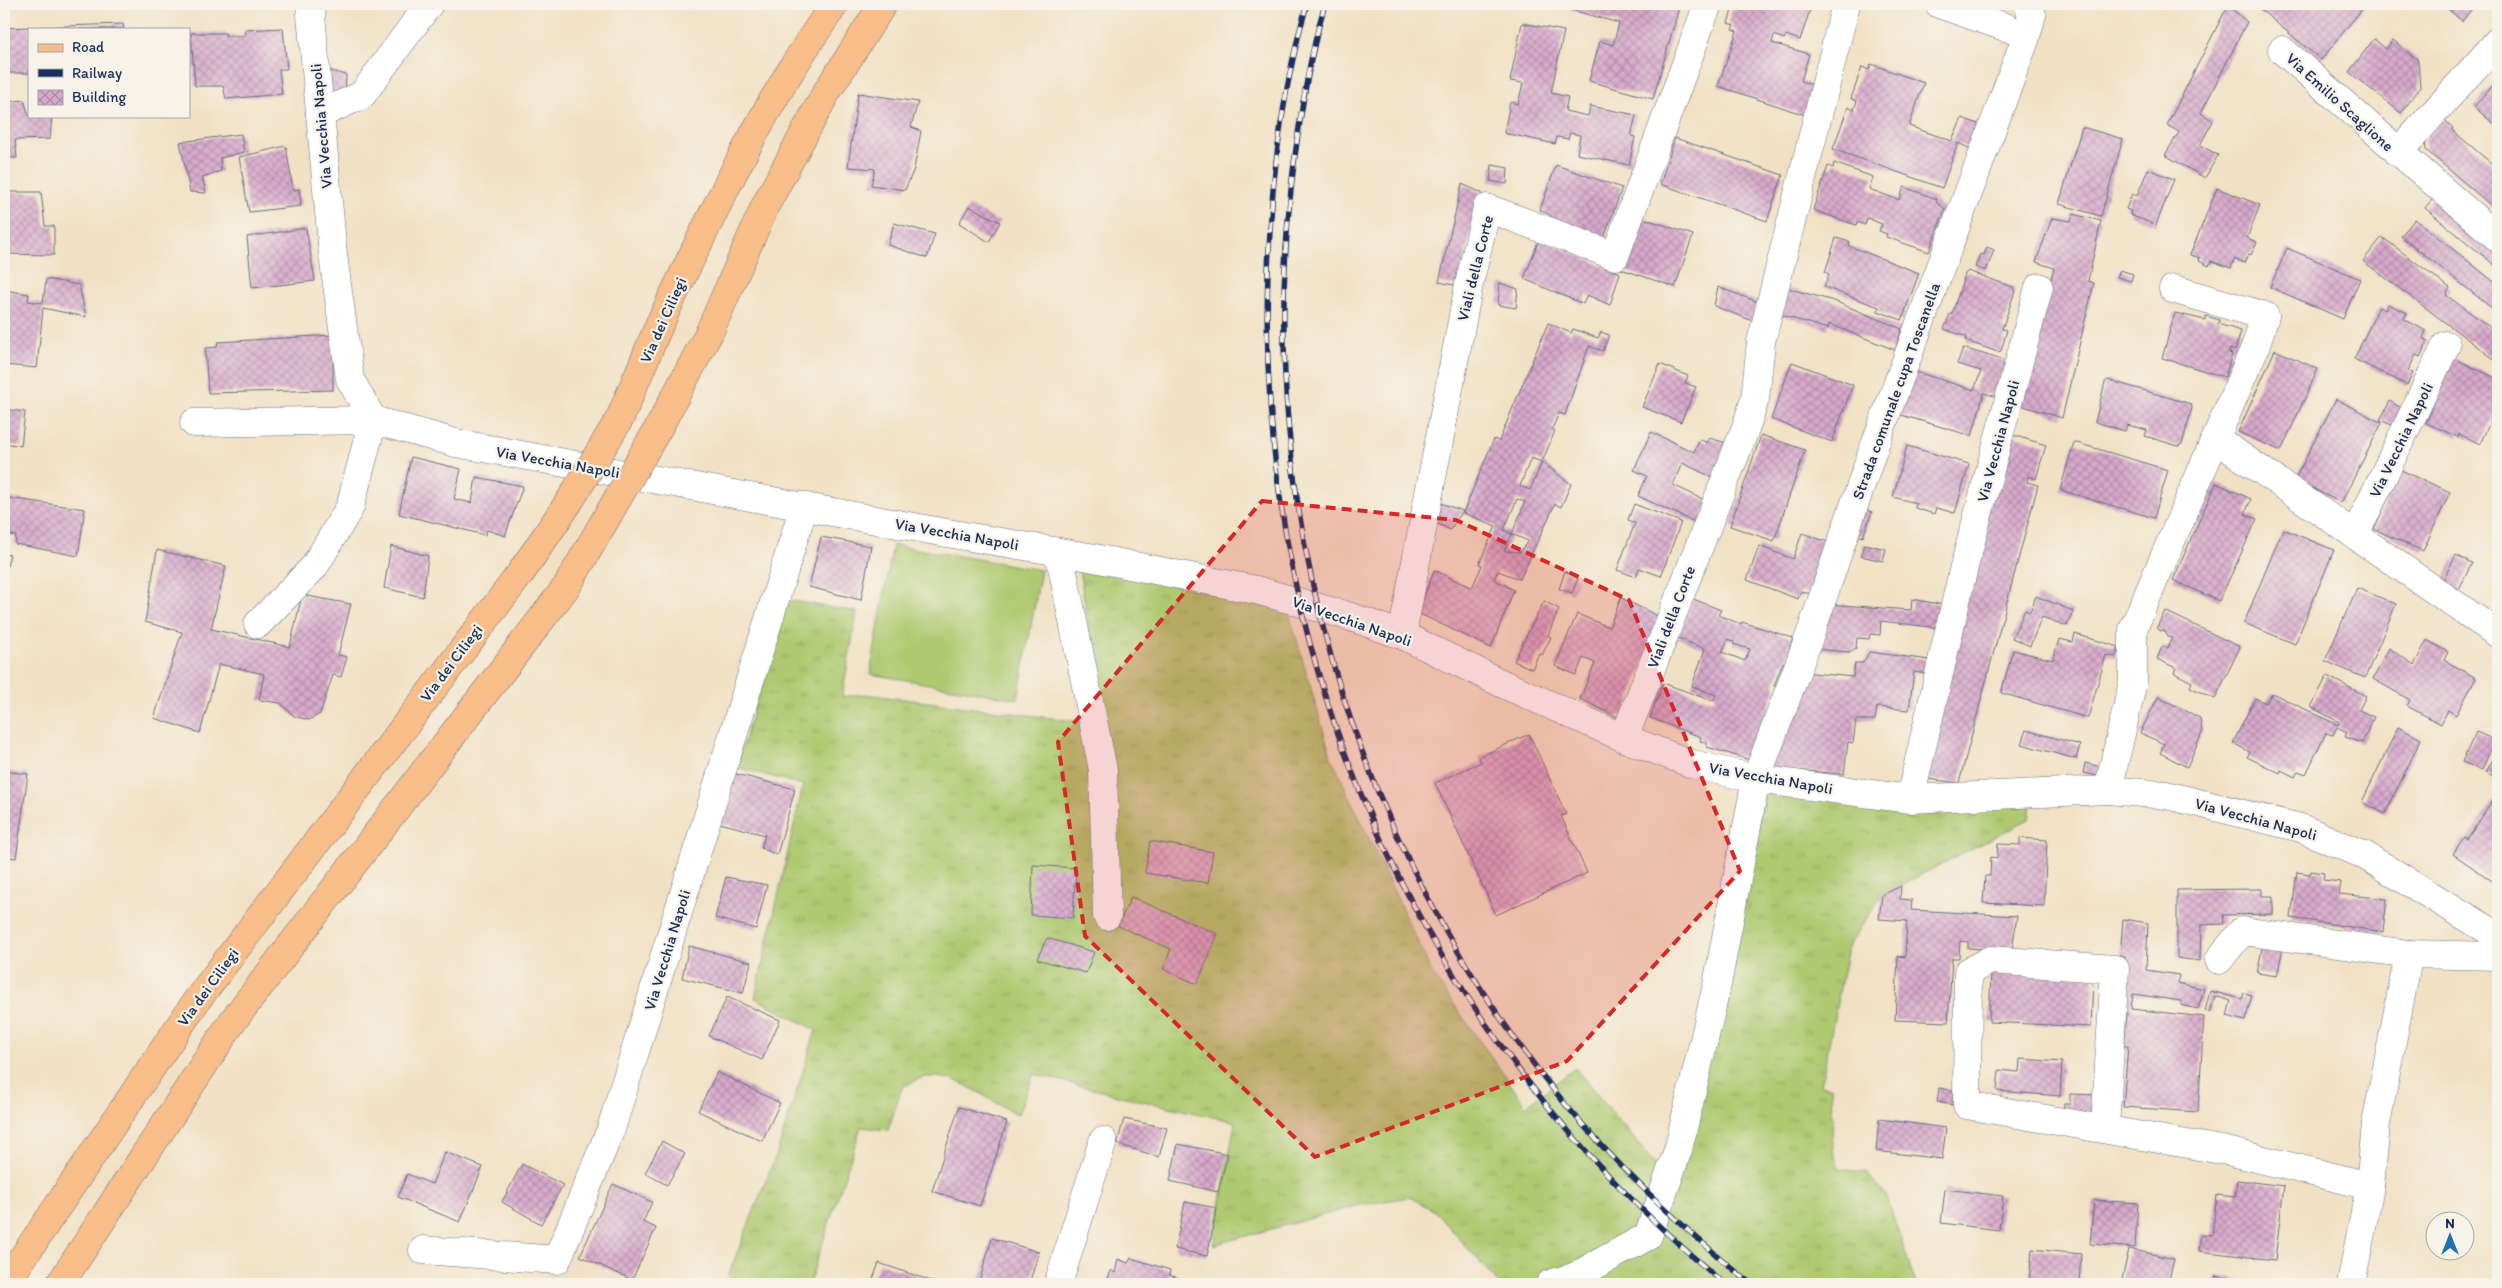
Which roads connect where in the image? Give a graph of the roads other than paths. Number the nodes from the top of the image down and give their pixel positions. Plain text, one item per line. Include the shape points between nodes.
1 (310, 4) edge
2 (429, 4) edge
3 (835, 4) edge
4 (882, 4) edge
5 (1708, 4) edge
6 (1846, 4) edge
7 (1939, 4) edge
8 (2028, 4) edge
9 (2008, 28) dead end
10 (2498, 41) edge
11 (2282, 50) dead end
12 (320, 114) junction
13 (2398, 153) junction
14 (2498, 238) edge
15 (2040, 288) dead end
16 (2173, 289) dead end
17 (2446, 346) dead end
18 (373, 420) junction
19 (194, 423) dead end
20 (2216, 439) junction
21 (804, 506) junction
22 (2355, 535) junction
23 (1059, 552) junction
24 (258, 624) dead end
25 (2498, 634) edge
26 (1402, 635) junction
27 (1624, 738) junction
28 (1756, 779) junction
29 (2108, 790) junction
30 (1910, 799) junction
31 (1107, 916) dead end
32 (2498, 936) edge
33 (2409, 954) junction
34 (2498, 956) edge
35 (2219, 960) dead end
36 (2105, 1128) junction
37 (1103, 1141) dead end
38 (2370, 1186) junction
39 (422, 1250) dead end
40 (5, 1284) edge
41 (60, 1284) edge
42 (1058, 1284) edge
43 (1550, 1284) edge
44 (2351, 1284) edge

1 - 12 street, Via Vecchia Napoli
2 - 12 street via 362,95
3 - 40 main road, Via dei Ciliegi, bridge via 807,42 722,193 660,323 620,418 571,499 520,574 197,1000
4 - 41 main road, bridge via 826,93 765,206 709,333 567,586 232,1022
5 - 26 street, Viali della Corte via 1615,256 1487,208 1469,284
6 - 27 street, Viali della Corte via 1761,342 1754,399 1746,427
7 - 9 street
8 - 28 street, Strada comunale cupa Toscanella via 2032,15 2025,40 1873,450 1810,635
10 - 13 street, Via Emilio Scaglione
11 - 13 street, Via Emilio Scaglione
12 - 18 street, Via Vecchia Napoli via 350,379
13 - 14 street, Via Emilio Scaglione
15 - 30 street, Via Vecchia Napoli via 1963,571
16 - 20 street via 2265,316
17 - 22 street, Via Vecchia Napoli
18 - 19 street, Via Vecchia Napoli
18 - 21 street, Via Vecchia Napoli via 456,443
18 - 24 street via 350,507 314,568
20 - 22 street
20 - 29 street via 2133,629 2133,682
21 - 23 street, Via Vecchia Napoli
21 - 39 street, Via Vecchia Napoli via 612,1129 557,1260
22 - 25 street
23 - 26 street, Via Vecchia Napoli via 1256,590
23 - 31 street via 1103,770
26 - 27 street, Via Vecchia Napoli
27 - 28 street, Via Vecchia Napoli via 1692,764
28 - 30 street, Via Vecchia Napoli
28 - 43 street, Strada comunale cupa Toscanella via 1715,995 1678,1150 1648,1236 1574,1277
29 - 30 street, Via Vecchia Napoli
29 - 32 street, Via Vecchia Napoli via 2166,796 2301,828 2364,855
33 - 34 street
33 - 35 street via 2242,931
33 - 38 street via 2376,1124
36 - 36 street via 1967,1105 1968,972 1990,960 2115,969
36 - 38 street via 2227,1151
37 - 42 street
38 - 44 street

